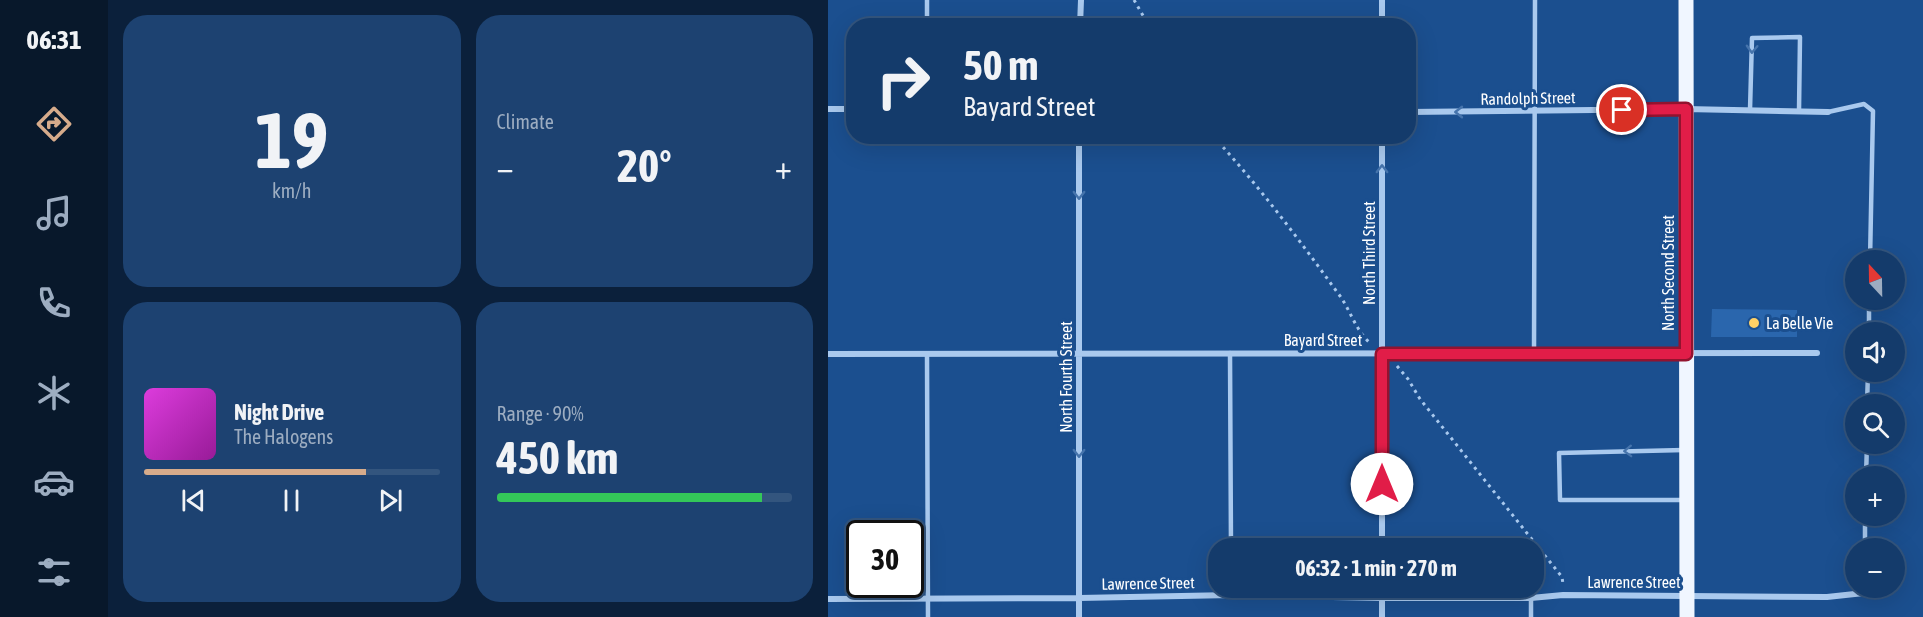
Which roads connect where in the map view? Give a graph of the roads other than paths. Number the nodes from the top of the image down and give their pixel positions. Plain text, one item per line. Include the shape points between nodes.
1 (927, 0) edge
2 (1081, 0) edge
3 (1382, 0) edge
4 (1535, 0) edge
5 (1686, 0) edge
6 (927, 18) edge
7 (1080, 18) edge
8 (1382, 18) edge
9 (828, 109) edge
10 (846, 109) edge
11 (1686, 109) junction
12 (1750, 110) junction
13 (1799, 111) junction
14 (1416, 112) edge
15 (1536, 112) junction
16 (1828, 112) joint
17 (1079, 144) edge
18 (1382, 144) edge
19 (1870, 250) edge
20 (1230, 353) junction
21 (1817, 353) dead end
22 (828, 354) edge
23 (1079, 354) junction
24 (1382, 354) junction
25 (1534, 354) junction
26 (1686, 354) junction
27 (927, 355) junction
28 (1687, 450) junction
29 (1687, 501) junction
30 (1232, 538) edge
31 (1382, 538) edge
32 (1208, 592) edge
33 (1845, 594) edge
34 (1688, 596) junction
35 (1544, 597) edge
36 (1079, 598) junction
37 (1382, 598) edge
38 (1531, 598) edge
39 (828, 599) edge
40 (929, 599) junction
41 (928, 617) edge
42 (1079, 617) edge
43 (1382, 617) edge
44 (1531, 617) edge
45 (1687, 617) edge

1 - 6 lane
2 - 7 street
3 - 8 street
4 - 15 lane
5 - 11 main road, North Second Street
9 - 10 street
11 - 12 street, Randolph Street
11 - 15 street, Randolph Street
11 - 26 main road, North Second Street
12 - 13 street, Randolph Street
13 -> 12 lane via 1800,37 1752,38
13 - 16 street, Randolph Street
15 -> 14 street, Randolph Street
15 - 25 lane
16 - 19 lane via 1864,104 1873,111
17 -> 23 street, North Fourth Street
24 -> 18 street, North Third Street
20 - 23 street, Bayard Street
20 - 24 street, Bayard Street
20 - 30 lane
21 - 26 street, Bayard Street
22 - 27 street, Bayard Street
23 - 27 street, Bayard Street
23 -> 36 street, North Fourth Street
24 - 25 street, Bayard Street
24 - 31 street, North Third Street
25 - 26 street, Bayard Street
26 - 28 main road, North Second Street
27 - 40 lane
28 - 29 main road, North Second Street
28 -> 29 lane via 1559,453 1560,500
29 - 34 main road, North Second Street
32 - 36 street, Lawrence Street
33 - 34 street, Lawrence Street via 1827,597
34 - 35 street, Lawrence Street
34 - 45 main road, North Second Street
36 - 40 street, Lawrence Street
36 - 42 street, North Fourth Street
37 - 43 street
38 - 44 lane
39 - 40 street, Lawrence Street
40 - 41 lane

